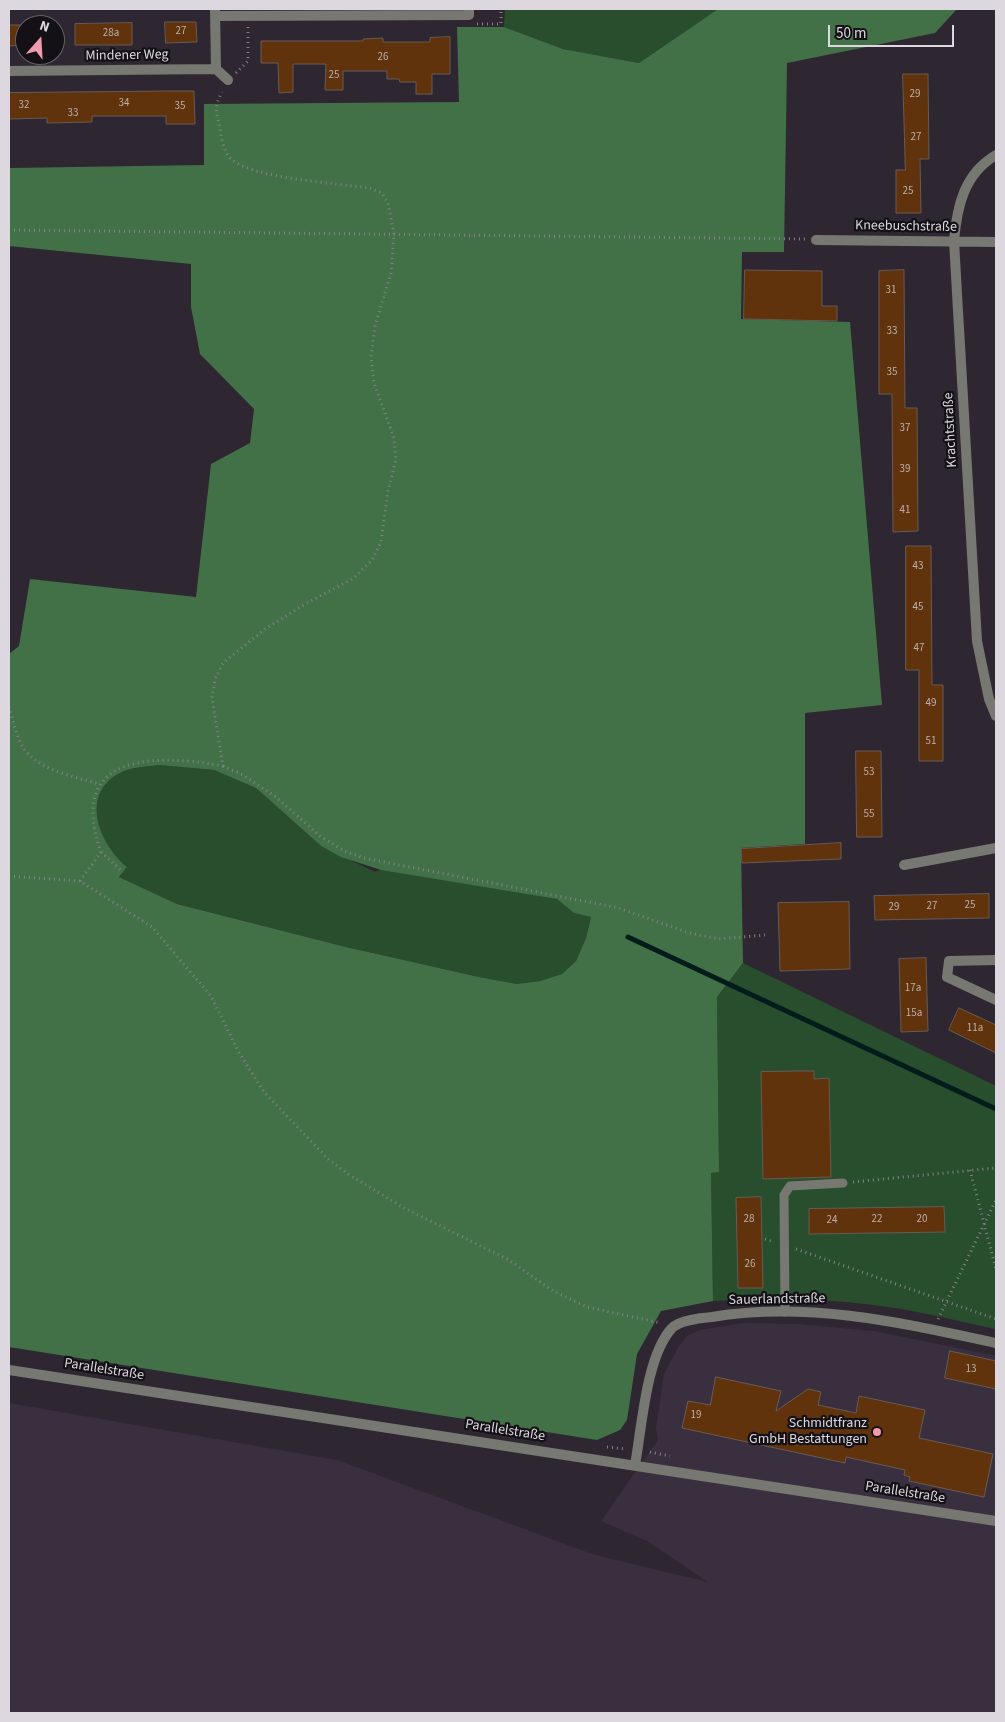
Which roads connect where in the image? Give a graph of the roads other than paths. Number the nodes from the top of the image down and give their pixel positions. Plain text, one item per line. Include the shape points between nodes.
1 (215, 12) edge
2 (469, 12) edge
3 (216, 69) junction
4 (9, 71) edge
5 (228, 80) road end
6 (996, 155) edge
7 (816, 240) road end
8 (954, 241) junction
9 (996, 242) edge
10 (996, 716) edge
11 (996, 848) edge
12 (904, 865) dead end
13 (996, 960) edge
14 (996, 1000) edge
15 (843, 1183) road end
16 (785, 1312) junction
17 (996, 1343) edge
18 (9, 1370) edge
19 (635, 1465) junction
20 (996, 1522) edge

1 - 2 street via 247,16
1 - 3 street
3 - 4 street, Mindener Weg
3 - 5 street
6 - 8 street, Krachtstraße via 983,164 968,182 957,212
7 - 8 street, Kneebuschstraße
8 - 9 street, Kneebuschstraße
8 - 10 street, Krachtstraße via 977,640 989,699
11 - 12 street
13 - 14 street via 949,961 947,977
15 - 16 lane via 790,1186 784,1195
16 - 17 street, Sauerlandstraße via 841,1314
16 - 19 street, Sauerlandstraße via 724,1315 674,1326 661,1342 652,1366
18 - 19 street, Parallelstraße
19 - 20 street, Parallelstraße

